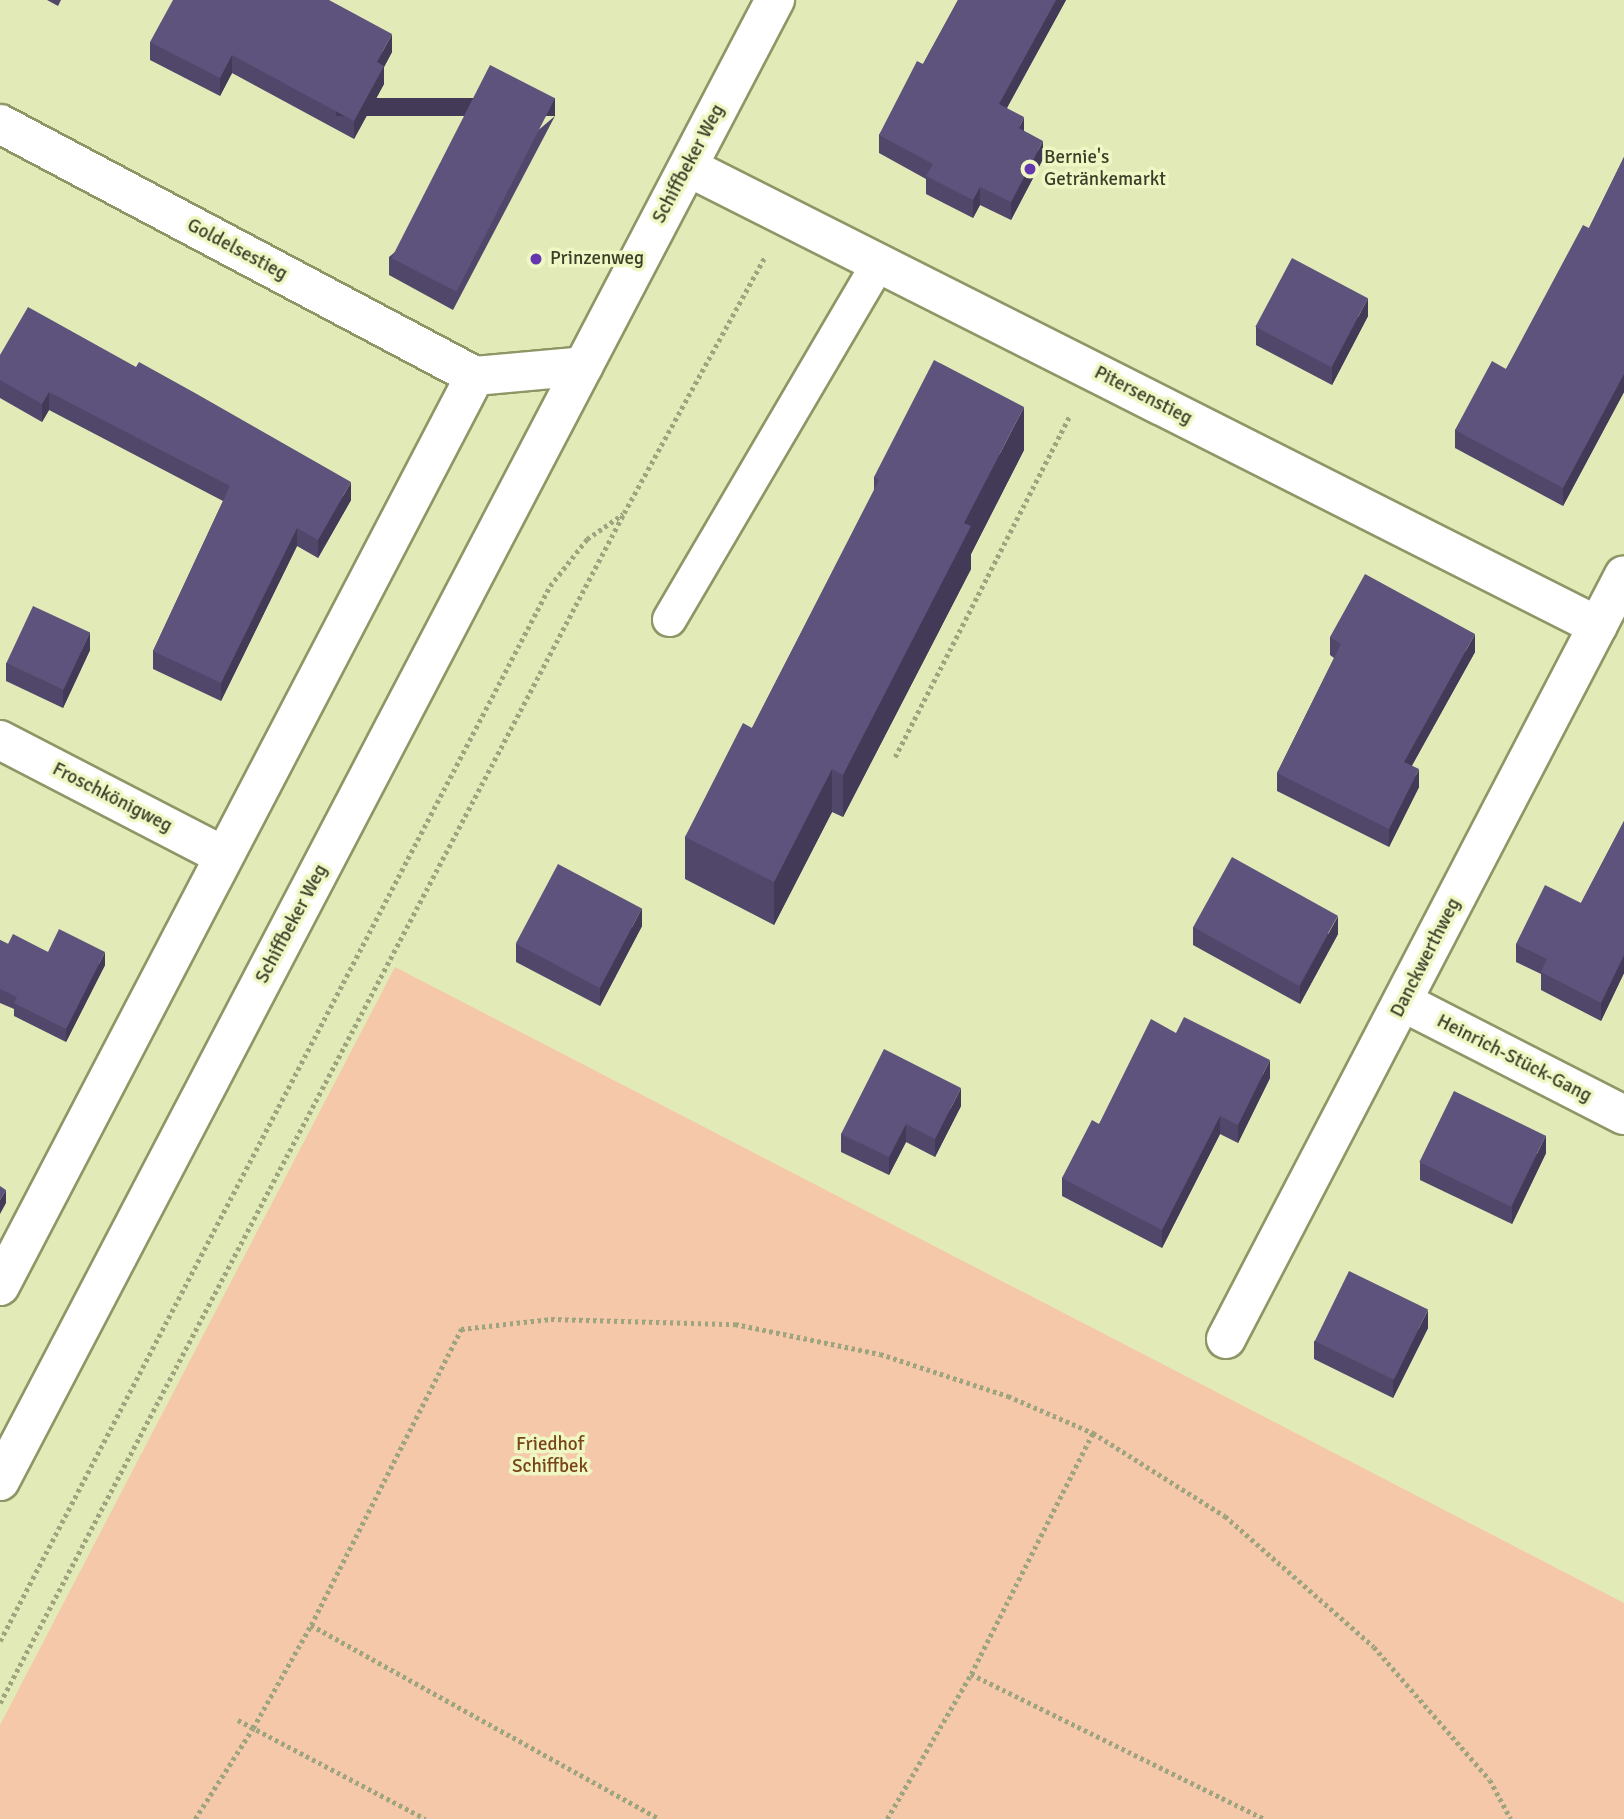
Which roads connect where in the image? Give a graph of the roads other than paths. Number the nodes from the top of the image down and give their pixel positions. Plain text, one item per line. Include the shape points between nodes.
1 (775, 0) edge
2 (0, 124) edge
3 (688, 167) junction
4 (878, 263) junction
5 (584, 366) junction
6 (475, 376) junction
7 (1624, 575) edge
8 (669, 619) dead end
9 (1598, 626) junction
10 (0, 740) edge
11 (224, 856) junction
12 (1403, 1002) junction
13 (1624, 1115) edge
14 (0, 1286) edge
15 (1226, 1339) dead end
16 (0, 1481) edge

1 - 3 street, Schiffbeker Weg
2 - 6 street, Goldelsestieg
3 - 4 street, Pitersenstieg
3 - 5 street, Schiffbeker Weg
4 - 8 lane
4 - 9 street, Pitersenstieg
5 - 6 street
5 - 16 street, Schiffbeker Weg
6 - 11 street
7 - 9 street, Danckwerthweg
9 - 12 street, Danckwerthweg
10 - 11 street, Froschkönigweg
11 - 14 street
12 - 13 street, Heinrich-Stück-Gang
12 - 15 street, Danckwerthweg

